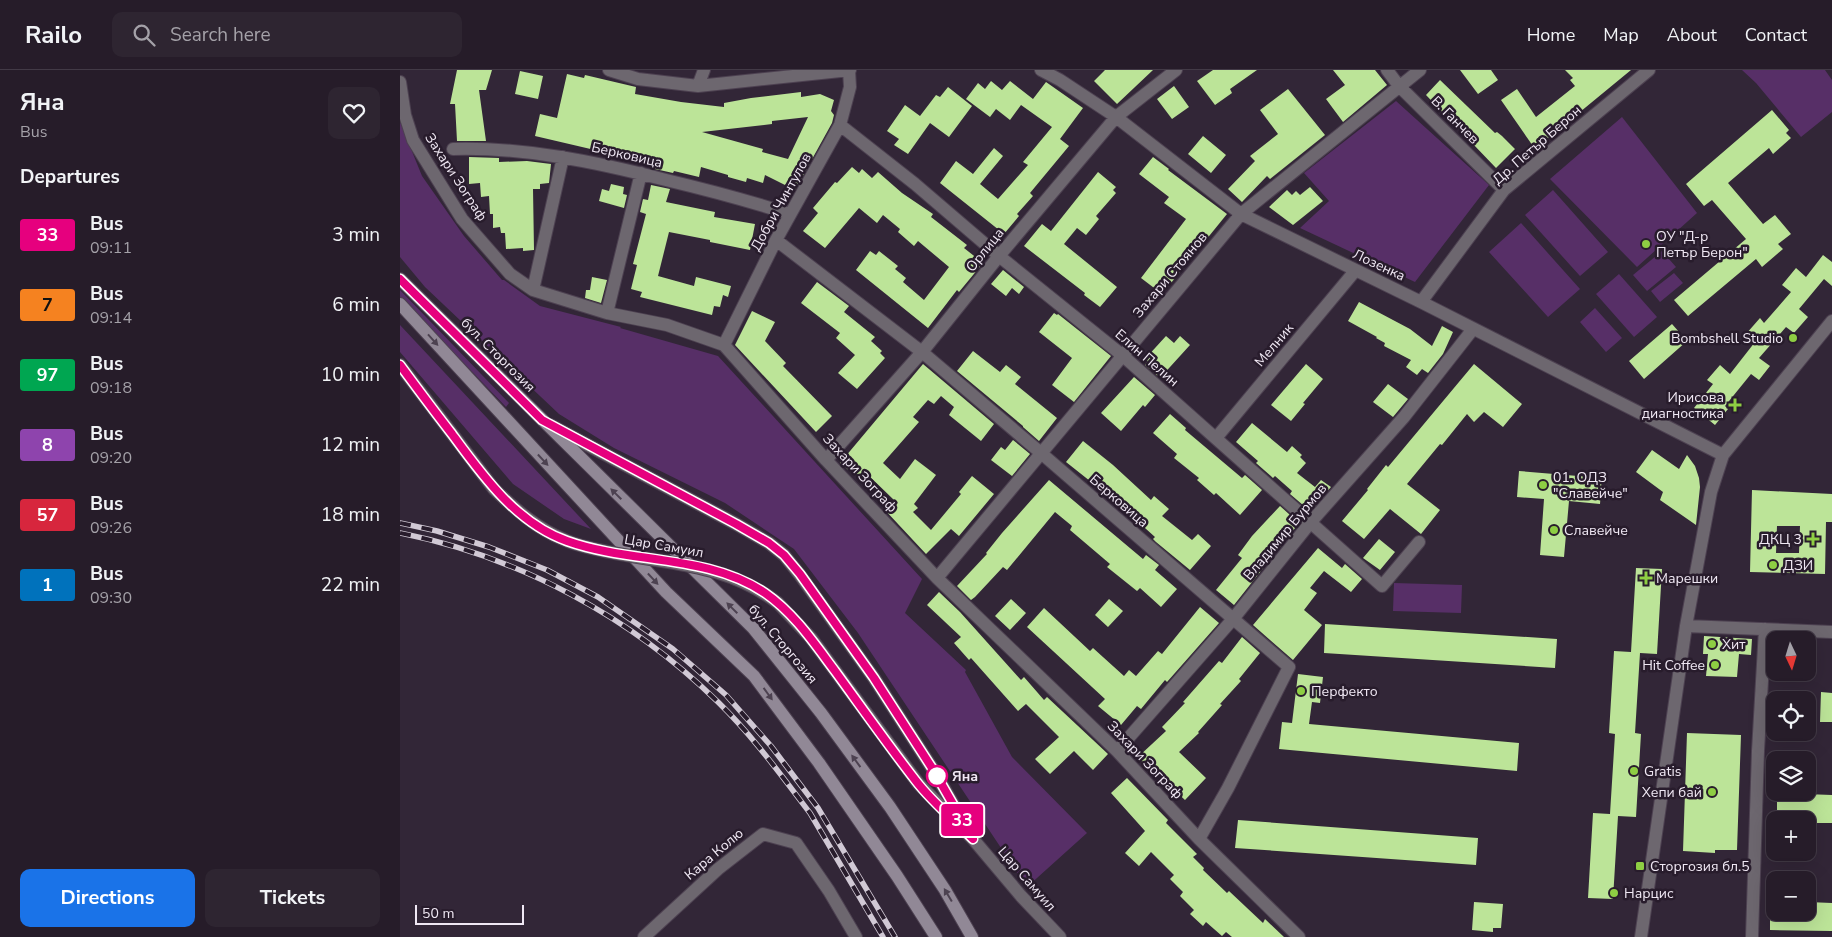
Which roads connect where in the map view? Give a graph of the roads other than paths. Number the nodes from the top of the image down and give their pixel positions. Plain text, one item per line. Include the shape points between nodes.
1 (610, 70) edge
2 (704, 70) edge
3 (849, 70) edge
4 (1040, 70) edge
5 (1176, 70) edge
6 (1387, 70) edge
7 (1420, 70) edge
8 (1646, 71) edge
9 (400, 82) edge
10 (698, 86) junction
11 (1399, 86) junction
12 (1116, 117) junction
13 (840, 125) junction
14 (453, 149) dead end
15 (564, 156) junction
16 (641, 173) junction
17 (1504, 190) junction
18 (790, 214) junction
19 (1241, 214) junction
20 (776, 240) junction
21 (999, 256) junction
22 (1355, 271) junction
23 (400, 279) edge
24 (533, 290) junction
25 (1421, 302) junction
26 (400, 304) edge
27 (607, 313) junction
28 (1832, 321) edge
29 (1473, 329) junction
30 (724, 345) junction
31 (922, 352) junction
32 (1122, 355) junction
33 (400, 365) edge
34 (542, 420) junction
35 (1216, 438) junction
36 (1042, 453) junction
37 (1723, 455) junction
38 (826, 460) junction
39 (1310, 524) junction
40 (1419, 542) dead end
41 (937, 578) junction
42 (1233, 619) junction
43 (1686, 626) junction
44 (1765, 629) junction
45 (1832, 632) edge
46 (1117, 751) junction
47 (973, 839) junction
48 (1199, 840) junction
49 (644, 937) edge
50 (856, 937) edge
51 (936, 937) edge
52 (972, 937) edge
53 (1060, 937) edge
54 (1299, 937) edge
55 (1641, 937) edge
56 (1752, 937) edge

1 - 10 street via 638,79
2 - 10 street
3 - 10 street
3 - 13 street, Добри Чинтулов via 850,87
4 - 12 street, Лозенка
5 - 12 street, Орлица
6 - 11 street, В. Ганчев
7 - 11 street, Захари Стоянов
8 - 17 street, Др. Петър Берон
9 - 24 street, Захари Зограф via 413,140 462,219 510,274
11 - 17 street, В. Ганчев
11 - 19 street, Захари Стоянов
12 - 19 street, Лозенка
12 - 21 street, Орлица
13 - 18 street, Добри Чинтулов
13 - 21 street, Елин Пелин
14 - 15 street, Берковица via 488,148
15 - 16 street, Берковица
15 - 24 street
16 - 18 street, Берковица
16 - 27 street
17 - 25 street, Др. Петър Берон
18 - 20 street, Добри Чинтулов
19 - 22 street, Лозенка
19 - 32 street, Захари Стоянов
20 - 30 street, Добри Чинтулов
20 - 31 street, Берковица
21 - 31 street, Орлица
21 - 32 street, Елин Пелин
22 - 25 street, Лозенка
22 - 35 street, Мелник
23 - 34 main road, бул. Сторгозия
24 - 27 street, Захари Зограф
25 - 29 street, Лозенка
26 -> 51 main road via 666,592 754,676 829,777
27 - 30 street, Захари Зограф via 667,326
28 - 37 street
29 - 37 street, Лозенка
29 - 39 street, Владимир Бурмов via 1404,417
30 - 38 street, Захари Зограф
31 - 36 street, Берковица
31 - 38 street, Орлица
32 - 35 street, Елин Пелин
32 - 36 street, Захари Стоянов
33 - 47 street, Цар Самуил, bridge via 494,489 533,523 565,541 720,572 752,585 778,603 811,638 918,783
34 - 47 street, Цар Самуил via 736,524 784,555 874,678
52 -> 34 main road, бул. Сторгозия via 890,807 753,628
35 - 39 street, Елин Пелин
36 - 41 street, Захари Стоянов
36 - 42 street, Берковица
37 - 43 street via 1711,492
38 - 41 street, Захари Зограф
39 - 40 street, Елин Пелин via 1382,586
39 - 42 street, Владимир Бурмов
41 - 46 street, Захари Зограф
42 - 46 street, Владимир Бурмов
42 - 48 street, Берковица via 1288,667
43 - 44 street
43 - 55 street
44 - 45 street
44 - 56 street
46 - 48 street, Захари Зограф
47 - 53 street, Цар Самуил
48 - 54 street, Захари Зограф
49 - 50 street, Кара Колю via 718,869 763,834 796,843

